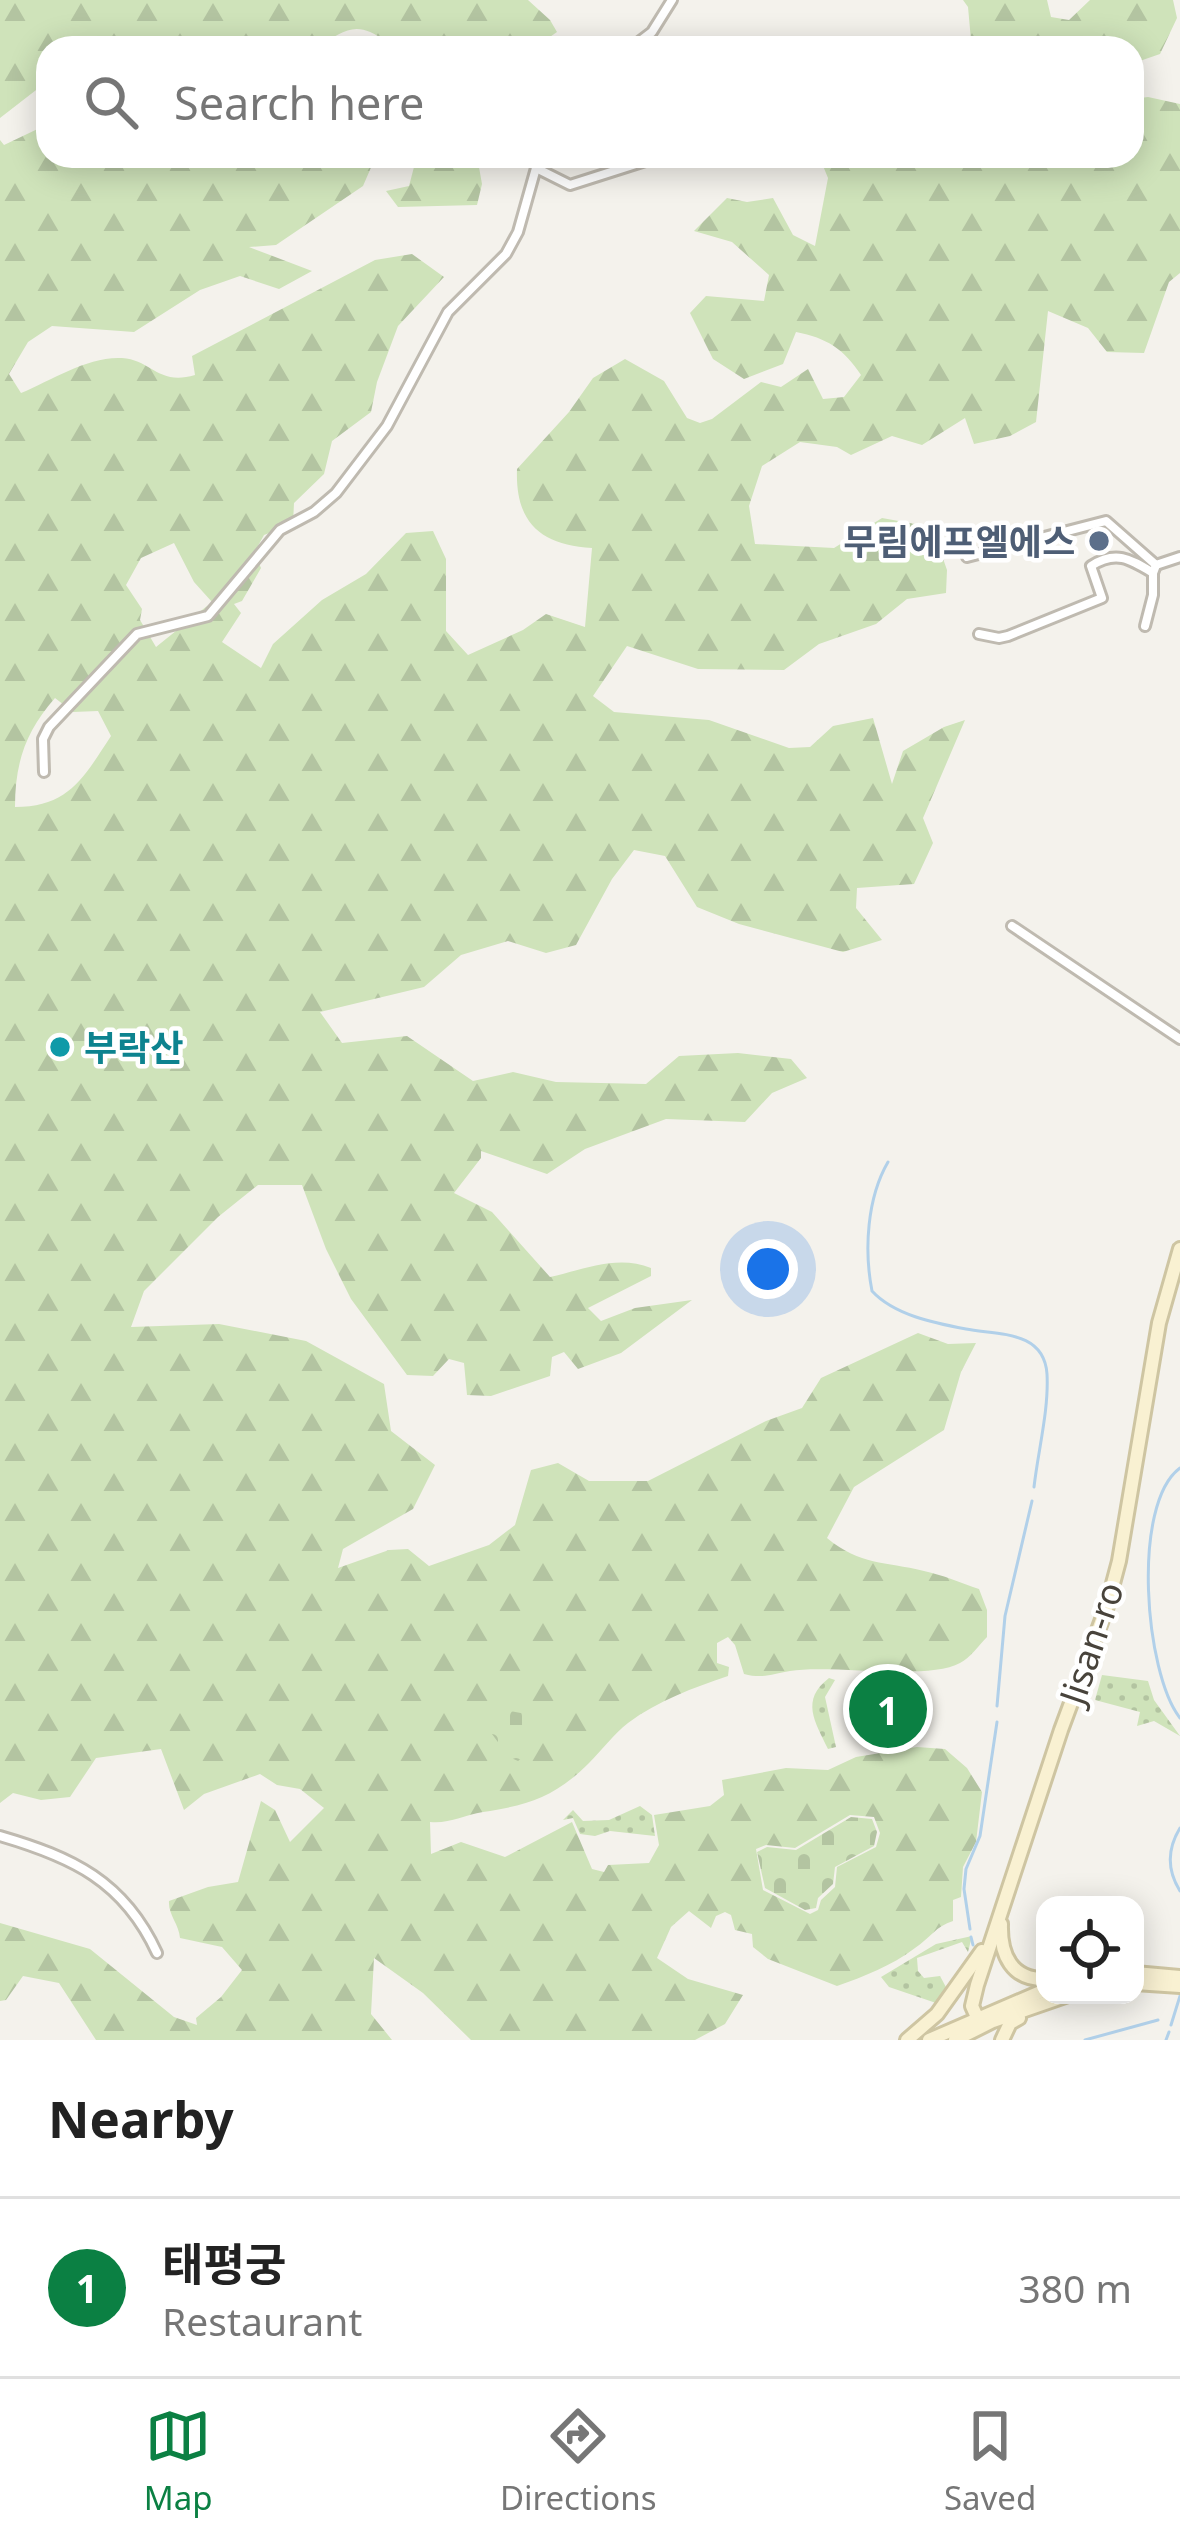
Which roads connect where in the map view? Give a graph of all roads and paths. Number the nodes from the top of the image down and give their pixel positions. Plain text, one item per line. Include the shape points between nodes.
1 (672, 0) edge
2 (647, 36) edge
3 (536, 168) edge
4 (538, 168) edge
5 (622, 168) edge
6 (967, 556) dead end
7 (1180, 557) edge
8 (1154, 569) junction
9 (1145, 626) dead end
10 (980, 634) dead end
11 (44, 772) dead end
12 (1012, 926) dead end
13 (1180, 1039) edge
14 (1180, 1249) edge
15 (0, 1836) edge
16 (1001, 1911) junction
17 (993, 1935) junction
18 (157, 1953) dead end
19 (1144, 1975) edge
20 (1036, 1979) edge
21 (1144, 1983) edge
22 (1179, 1983) edge
23 (1036, 2001) edge
24 (1036, 2003) edge
25 (982, 2028) edge
26 (907, 2040) edge
27 (929, 2040) edge
28 (955, 2040) edge
29 (1002, 2040) edge

1 - 2 street
3 - 11 street via 506,254 448,312 387,426 336,493 280,530 208,616 137,634 49,727
4 - 5 street via 570,184
6 - 8 street via 1106,521
7 - 8 street
8 - 9 street
8 - 10 street via 1128,557 1104,559 1091,566 1102,598 1008,636
12 - 13 street
14 - 16 main road, Jisan-ro via 1108,1606
15 - 18 street via 92,1873 128,1906
16 - 17 main road, Jisan-ro
16 - 20 main road via 1004,1955
17 - 25 main road, Jisan-ro via 972,2006
17 - 26 main road via 937,2014
19 - 22 main road
21 - 22 main road
23 - 25 main road
24 - 29 main road
25 - 27 main road
25 - 28 main road

